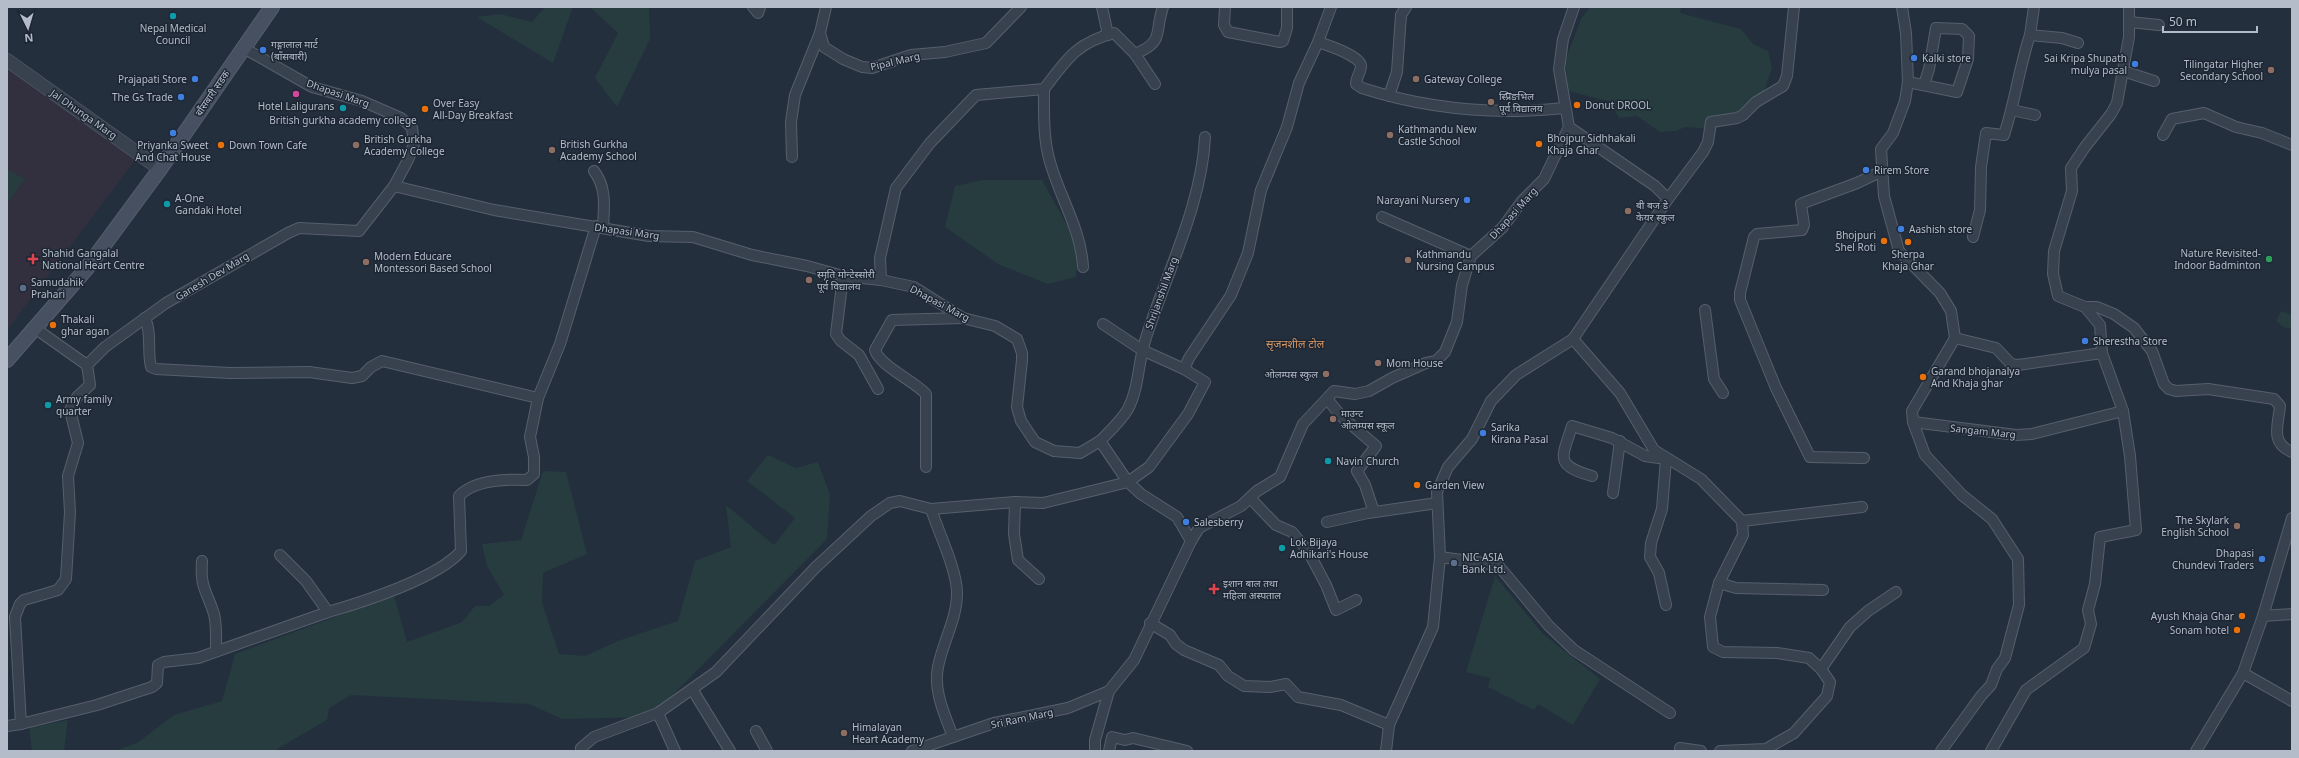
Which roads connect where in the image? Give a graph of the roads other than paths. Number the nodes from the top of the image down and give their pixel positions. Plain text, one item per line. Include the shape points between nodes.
1 (272, 7) edge
2 (753, 7) edge
3 (760, 7) edge
4 (826, 7) edge
5 (1021, 7) edge
6 (1102, 7) edge
7 (1163, 7) edge
8 (1225, 7) edge
9 (1287, 7) edge
10 (1330, 7) edge
11 (1406, 7) edge
12 (1574, 7) edge
13 (1794, 7) edge
14 (1902, 7) edge
15 (2034, 7) edge
16 (2130, 7) edge
17 (2129, 22) junction
18 (2159, 25) dead end
19 (820, 33) junction
20 (1108, 35) junction
21 (2030, 35) junction
22 (1318, 42) junction
23 (2078, 43) dead end
24 (242, 47) junction
25 (1135, 54) junction
26 (7, 60) edge
27 (2123, 71) junction
28 (2154, 81) dead end
29 (1908, 82) junction
30 (1155, 84) dead end
31 (1924, 85) junction
32 (1044, 89) junction
33 (1389, 96) junction
34 (1565, 108) junction
35 (2012, 110) junction
36 (2035, 115) dead end
37 (1569, 127) junction
38 (2163, 135) dead end
39 (1205, 137) dead end
40 (2292, 145) edge
41 (792, 158) dead end
42 (594, 171) dead end
43 (1882, 171) junction
44 (156, 174) junction
45 (394, 186) junction
46 (1668, 199) junction
47 (1382, 217) dead end
48 (599, 227) junction
49 (1973, 237) dead end
50 (1471, 256) junction
51 (1083, 267) dead end
52 (843, 276) junction
53 (881, 280) junction
54 (2085, 307) junction
55 (1705, 310) dead end
56 (145, 318) junction
57 (963, 318) junction
58 (1103, 324) dead end
59 (36, 329) junction
60 (1955, 338) junction
61 (1572, 339) junction
62 (1142, 350) junction
63 (2102, 353) junction
64 (7, 360) edge
65 (87, 365) junction
66 (1184, 369) junction
67 (878, 389) dead end
68 (1723, 392) dead end
69 (538, 398) junction
70 (1328, 400) junction
71 (2122, 411) junction
72 (1913, 422) junction
73 (1100, 441) junction
74 (1620, 442) junction
75 (2292, 452) edge
76 (1864, 458) dead end
77 (1666, 459) junction
78 (926, 467) dead end
79 (1592, 476) dead end
80 (1128, 482) junction
81 (1613, 493) dead end
82 (1250, 498) junction
83 (1015, 502) junction
84 (1438, 503) junction
85 (1862, 507) dead end
86 (931, 509) junction
87 (1374, 512) junction
88 (2292, 518) edge
89 (1742, 521) junction
90 (1327, 522) dead end
91 (1191, 541) junction
92 (280, 555) dead end
93 (1440, 557) junction
94 (202, 561) dead end
95 (1038, 580) dead end
96 (1719, 583) junction
97 (1823, 590) dead end
98 (1896, 592) dead end
99 (1356, 600) dead end
100 (1666, 605) dead end
101 (328, 612) junction
102 (2292, 614) edge
103 (2263, 616) junction
104 (1150, 623) junction
105 (216, 651) junction
106 (1821, 669) junction
107 (2243, 673) junction
108 (692, 688) junction
109 (1109, 691) junction
110 (2292, 701) edge
111 (1670, 712) dead end
112 (658, 713) junction
113 (21, 724) junction
114 (1389, 724) junction
115 (7, 726) edge
116 (756, 731) dead end
117 (953, 737) junction
118 (1680, 748) dead end
119 (581, 751) edge
120 (675, 751) edge
121 (730, 751) edge
122 (768, 751) edge
123 (912, 751) edge
124 (1094, 751) edge
125 (1109, 751) edge
126 (1187, 751) edge
127 (1386, 751) edge
128 (1701, 751) edge
129 (1720, 751) edge
130 (1941, 751) edge
131 (1992, 751) edge
132 (2196, 751) edge

1 - 24 main road, बाँसबारी सडक
2 - 3 street via 758,13
4 - 19 street
5 - 19 street, Pipal Marg via 986,43 945,52 911,55 872,68 862,67 843,59 824,47
6 - 20 street
7 - 25 street via 1156,41
8 - 9 street via 1224,25 1228,32 1280,42 1286,37
10 - 22 street
11 - 33 street via 1401,15 1397,72
12 - 34 street via 1563,39 1559,69
13 - 46 street via 1787,76 1783,86 1756,102 1743,116 1711,122 1708,142
14 - 29 street
15 - 21 street
16 - 17 street
17 - 18 street
17 - 27 street
19 - 41 street via 795,95 791,122
20 - 25 street via 1114,33
20 - 32 street via 1077,48
21 - 23 street via 2062,38
21 - 35 street via 2014,93
22 - 33 street via 1351,55 1359,61 1361,66 1356,84
22 - 66 street via 1299,83 1287,127 1261,190 1248,253 1234,288
24 - 44 main road, बाँसबारी सडक
24 - 45 street, Dhapasi Marg via 312,87 362,101 401,118 408,124 412,128 414,144
25 - 30 street
26 - 44 street, Jal Dhunga Marg
27 - 28 street
27 - 54 street via 2117,103 2071,168 2072,191 2054,251 2054,274 2058,296
29 - 31 street
29 - 43 street via 1905,101 1893,133 1881,149
31 - 31 street via 1936,28 1962,29 1969,36 1968,59 1957,92
32 - 51 street via 1049,160 1082,249
32 - 53 street via 976,95 930,143 896,188 880,258
33 - 34 street via 1407,101 1466,108 1529,112
34 - 37 street
35 - 36 street
35 - 49 street via 2004,135 1986,133 1981,167 1980,210
37 - 46 street via 1655,186
37 - 50 street, Dhapasi Marg via 1544,179 1503,227
38 - 40 street via 2172,119 2204,113 2236,127 2274,137
39 - 62 street, Shrijanshil Marg via 1204,157 1184,227
42 - 48 street via 600,179 604,195
43 - 60 street via 1884,196 1899,250 1940,293 1951,311
43 - 76 street via 1857,183 1803,202 1802,230 1757,234 1754,237 1740,293 1740,300 1776,388 1810,457
44 - 59 main road, बाँसबारी सडक via 87,268
45 - 48 street, Dhapasi Marg via 494,210
45 - 56 street, Ganesh Dev Marg via 359,231 299,228 264,245
46 - 61 street
47 - 50 street
48 - 52 street, Dhapasi Marg via 649,236 693,237 752,255
48 - 69 street via 565,330
50 - 70 street via 1462,285 1456,322 1445,352 1436,361 1426,363 1369,390 1355,394 1334,391
52 - 53 street, Dhapasi Marg
52 - 67 street via 836,334 840,341 859,354
53 - 57 street, Dhapasi Marg via 914,287
54 - 63 street via 2100,325
54 - 75 street via 2097,306 2134,328 2152,351 2164,384 2169,390 2208,389 2274,399 2280,406 2278,443 2282,448
55 - 68 street via 1714,379
56 - 65 street, Ganesh Dev Marg via 106,347
56 - 69 street via 148,324 149,359 151,367 156,369 230,373 309,372 352,378 362,376 382,361
57 - 73 street, Dhapasi Marg via 995,326 1017,339 1022,360 1017,406 1021,421 1035,442 1054,451 1080,453
57 - 78 street via 892,320 875,350 877,358 916,384 926,394
58 - 62 street
59 - 64 main road, बाँसबारी सडक
59 - 65 street
60 - 63 street via 1996,348 2011,364 2018,365
60 - 72 street via 1912,411
61 - 77 street via 1620,393 1647,441
61 - 84 street via 1516,375 1491,401 1472,439 1448,467 1436,492
62 - 66 street
62 - 73 street, Shrijanshil Marg via 1134,392 1128,408
63 - 71 street
65 - 113 street via 90,385 77,397 70,410 78,443 68,476 70,512 66,578 58,590 24,600 15,617
66 - 80 street via 1205,382 1188,414 1149,467
69 - 101 street via 530,437 534,474 527,480 475,486 465,490 460,496 460,551 454,559 419,578
70 - 82 street via 1303,424 1280,478
70 - 87 street via 1341,416 1376,446 1357,471 1365,485
71 - 72 street, Sangam Marg via 2032,434 2016,435
71 - 131 street via 2130,456 2136,530 2100,537 2096,584 2088,610 2091,624 2084,648 2026,690
72 - 130 street via 1925,454 1962,495 1992,519 2018,559 2019,605 2006,658 1997,669 1991,685
73 - 80 street
74 - 77 street via 1645,456
74 - 79 street via 1572,426 1562,458 1572,470
74 - 81 street
77 - 89 street via 1701,479
77 - 100 street via 1662,509 1651,543 1650,557 1659,573
80 - 83 street via 1043,503
80 - 91 street via 1140,494 1177,517
82 - 91 street via 1241,506 1199,528
82 - 99 street via 1276,525 1292,532 1308,551 1336,610
83 - 86 street
83 - 95 street via 1014,534 1018,560
84 - 87 street
84 - 93 street
85 - 89 street
86 - 108 street via 900,501 890,503 871,516 816,566 716,672
86 - 117 street via 957,591 956,612 938,668 940,702
87 - 90 street
88 - 103 street
89 - 96 street via 1743,535
91 - 104 street
92 - 101 street via 306,581
93 - 111 street via 1498,565 1549,626 1574,650
93 - 114 street via 1433,627
94 - 105 street via 203,590 214,615
96 - 97 street via 1736,588
96 - 106 street via 1710,617 1713,647 1723,652 1777,653 1809,658
98 - 106 street via 1850,627
101 - 105 street
102 - 103 street
103 - 107 street
104 - 109 street via 1134,660
104 - 114 street via 1170,635 1184,650 1219,665 1228,676 1244,686 1270,687 1286,684 1298,697 1341,705
105 - 113 street via 198,658 164,662 158,666 157,683 152,687 97,705
106 - 129 street via 1830,682 1827,696 1794,733 1766,749
107 - 110 street
107 - 132 street
108 - 112 street
108 - 121 street
109 - 117 street, Sri Ram Marg via 1068,708 994,723
109 - 124 street
112 - 119 street via 594,737 581,748
112 - 120 street
113 - 115 street
114 - 127 street
116 - 122 street
117 - 123 street, Sri Ram Marg
118 - 128 street
125 - 126 street via 1112,737 1125,740 1133,738

